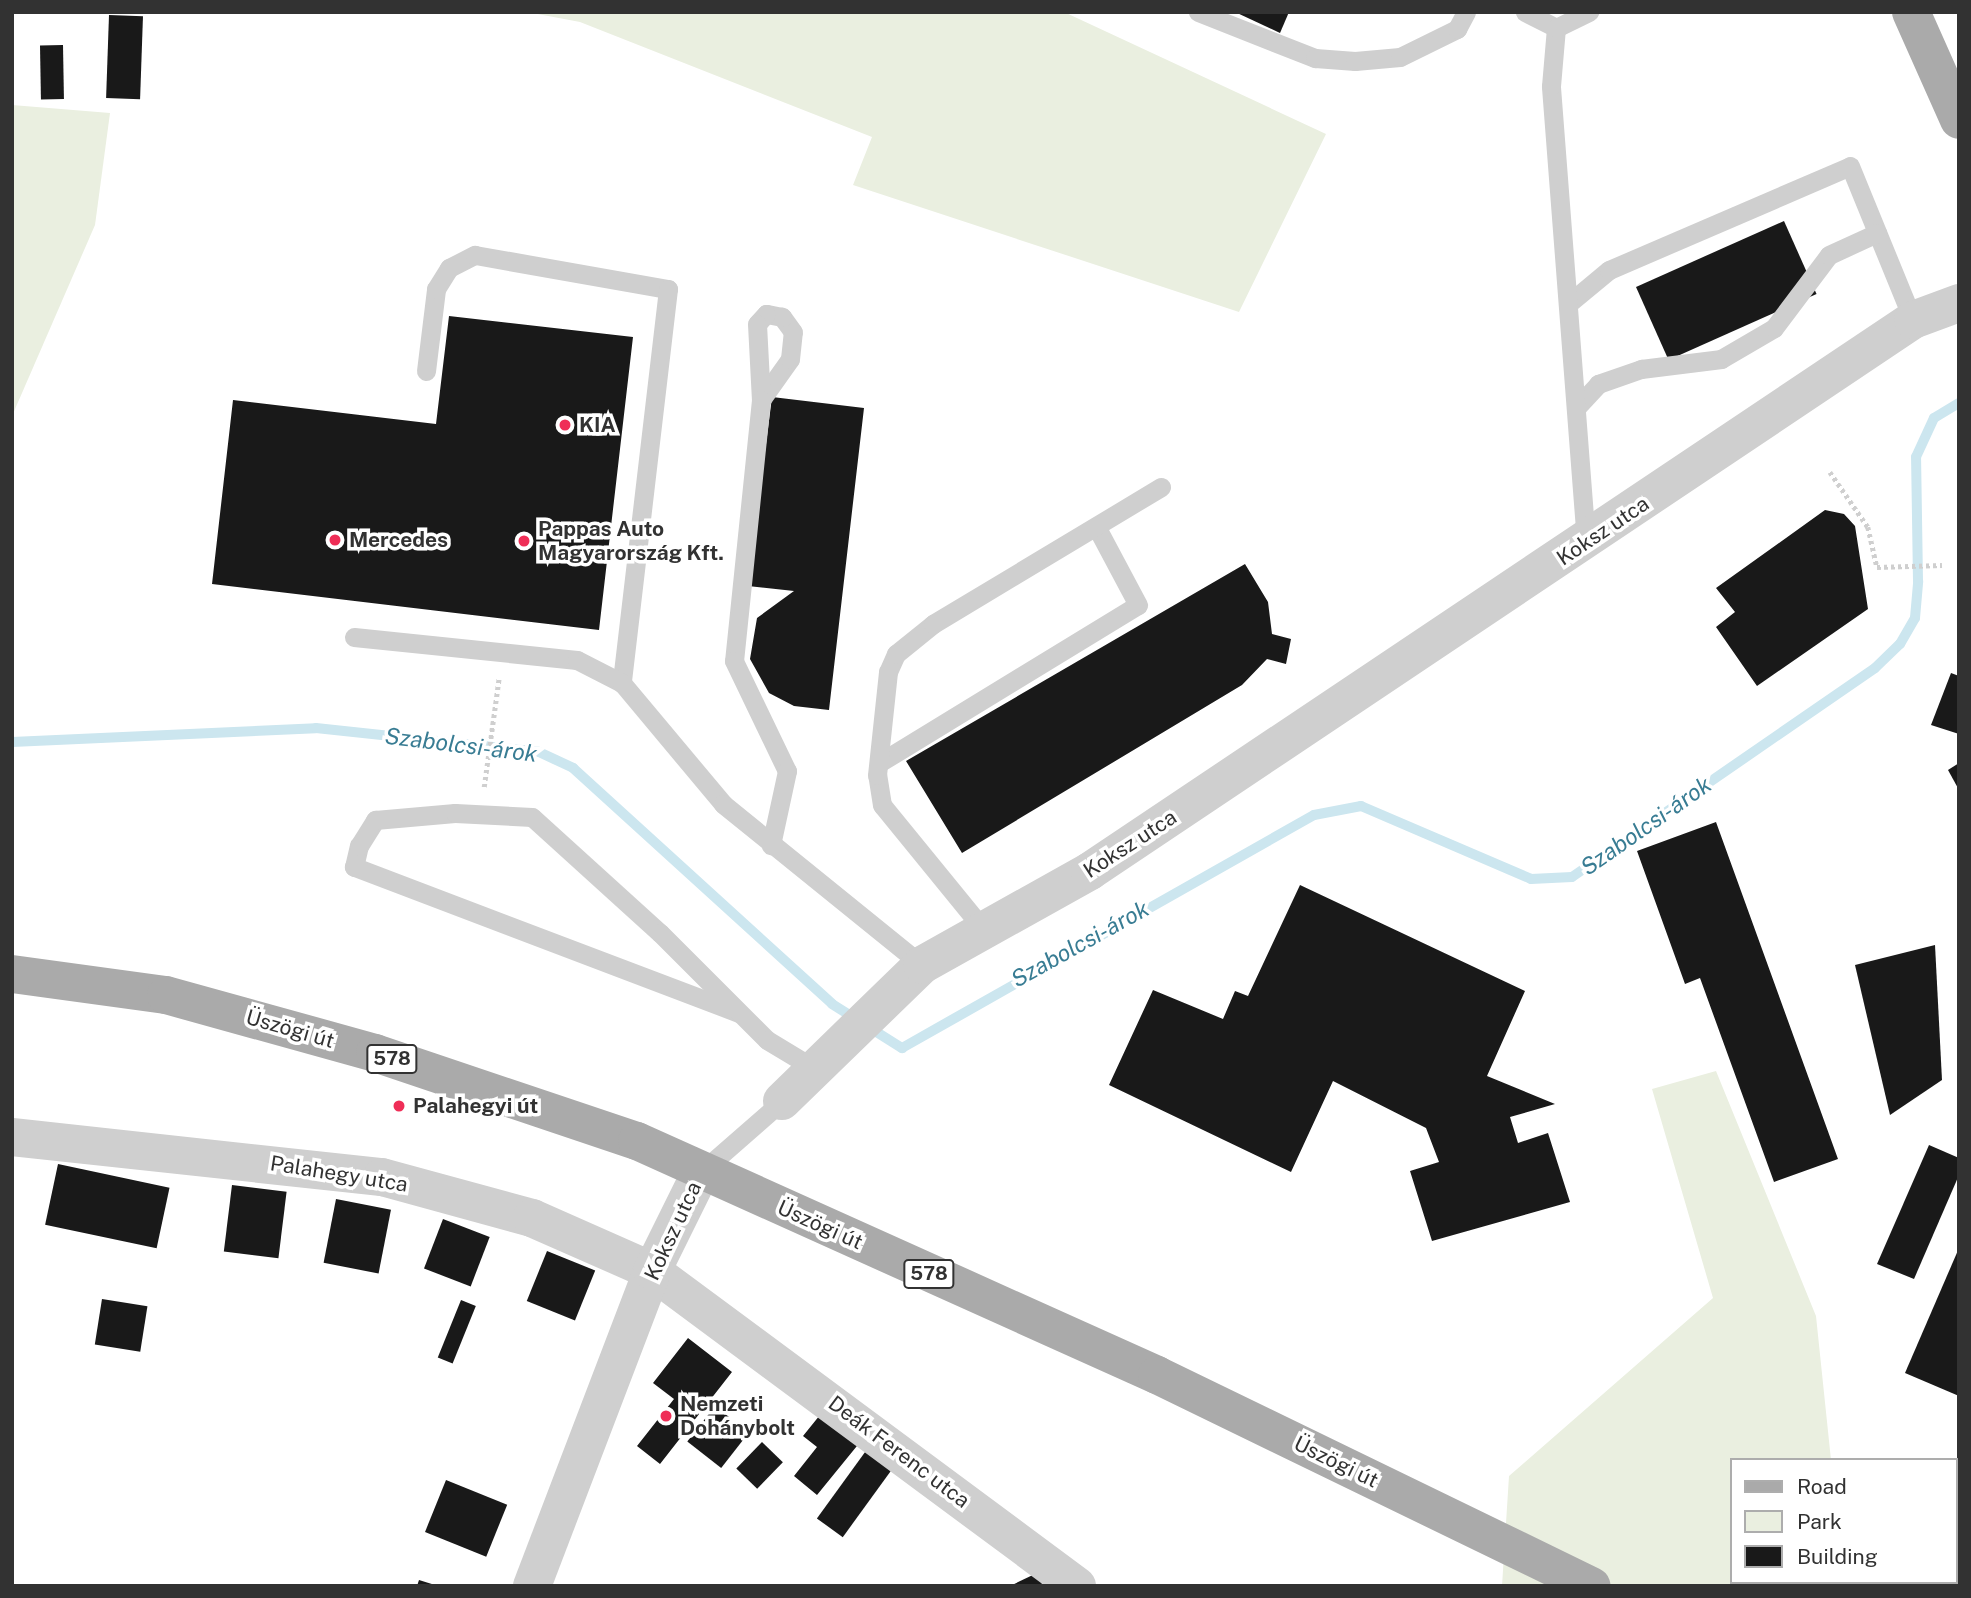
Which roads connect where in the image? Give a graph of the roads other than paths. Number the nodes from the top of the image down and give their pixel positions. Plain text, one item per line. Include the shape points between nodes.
1 (1198, 12) edge
2 (1466, 12) edge
3 (1525, 12) edge
4 (1588, 12) edge
5 (1911, 12) edge
6 (1556, 28) junction
7 (1949, 69) edge
8 (1959, 120) edge
9 (1878, 233) junction
10 (1959, 303) edge
11 (1567, 304) junction
12 (1913, 320) junction
13 (426, 371) dead end
14 (761, 400) dead end
15 (1576, 408) junction
16 (1161, 487) dead end
17 (1096, 526) junction
18 (1586, 543) junction
19 (354, 637) dead end
20 (622, 683) junction
21 (879, 763) junction
22 (771, 845) junction
23 (984, 930) junction
24 (922, 965) junction
25 (12, 974) edge
26 (739, 1013) junction
27 (815, 1069) junction
28 (782, 1101) joint
29 (12, 1137) edge
30 (701, 1172) junction
31 (652, 1271) junction
32 (532, 1586) edge
33 (1077, 1586) edge
34 (1591, 1586) edge

1 - 2 lane via 1315,58 1355,61 1400,57 1457,29
3 - 6 lane
4 - 6 lane
5 - 7 main road
6 - 11 lane via 1551,86
7 - 8 main road
9 - 11 lane via 1850,166 1609,270
9 - 12 lane
9 - 15 lane via 1829,255 1792,309 1764,334 1721,359 1641,369 1598,384
10 - 12 street, Koksz utca
11 - 15 lane
12 - 18 street, Koksz utca
13 - 20 lane via 436,289 449,268 475,255 668,289
14 - 22 lane via 734,661 787,771
15 - 18 lane
16 - 17 lane
17 - 21 lane via 933,624 896,654 888,672
17 - 21 lane via 1138,605
18 - 23 street, Koksz utca via 1090,870
19 - 20 lane via 577,660
20 - 22 lane via 723,804
21 - 23 lane via 882,805
22 - 24 lane
23 - 24 street, Koksz utca
24 - 27 street, Koksz utca
25 - 30 main road, Üszögi út / 578 via 166,995 278,1025 637,1141
26 - 26 lane via 532,817 455,813 375,820 359,846 354,867
26 - 27 lane via 766,1040
27 - 28 street, Koksz utca
28 - 30 lane, Koksz utca
29 - 31 street, Palahegy utca via 382,1177 532,1218
30 - 31 street, Koksz utca
30 - 34 main road, Üszögi út / 578 via 1157,1375
31 - 32 street, Koksz utca
31 - 33 street, Deák Ferenc utca

